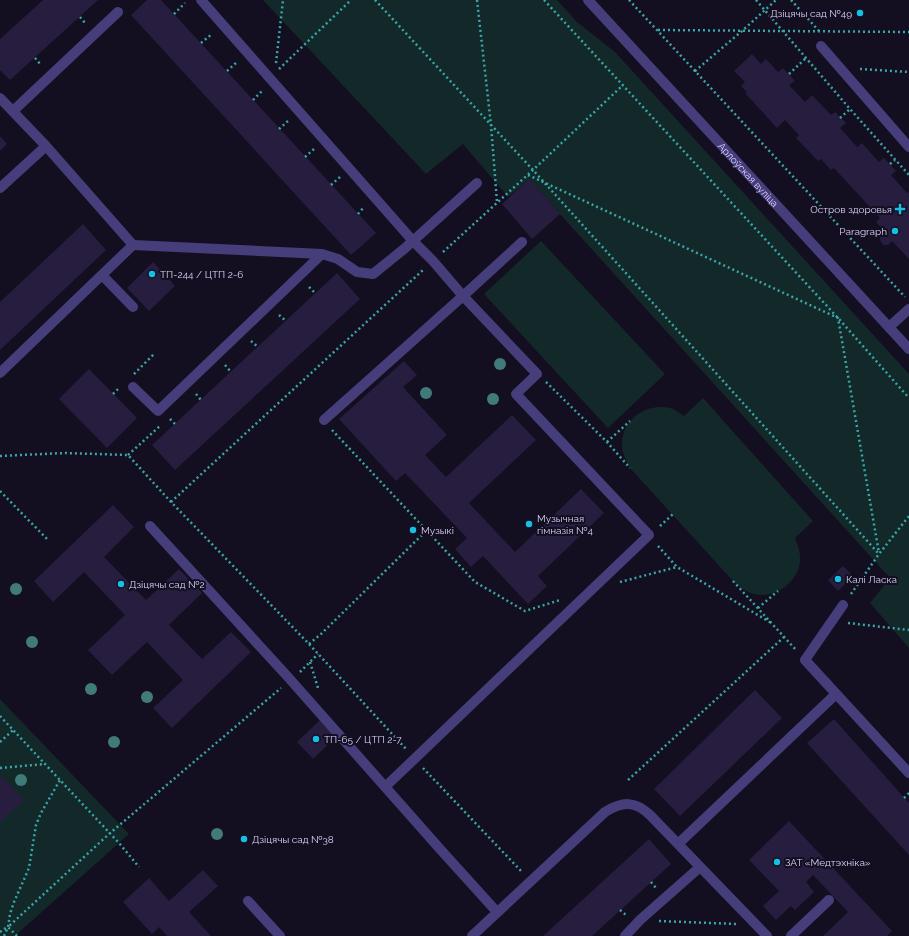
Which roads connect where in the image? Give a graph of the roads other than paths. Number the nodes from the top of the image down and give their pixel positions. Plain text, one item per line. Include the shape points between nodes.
1 (201, 0) edge
2 (588, 0) edge
3 (118, 12) dead end
4 (821, 46) dead end
5 (0, 98) edge
6 (13, 111) junction
7 (46, 146) junction
8 (909, 147) edge
9 (476, 183) dead end
10 (0, 188) edge
11 (413, 241) junction
12 (522, 242) dead end
13 (133, 245) junction
14 (322, 254) junction
15 (102, 275) junction
16 (463, 296) junction
17 (908, 304) edge
18 (133, 307) dead end
19 (889, 327) junction
20 (909, 349) edge
21 (0, 373) edge
22 (134, 387) dead end
23 (324, 420) road end
24 (150, 526) dead end
25 (843, 605) road end
26 (836, 694) junction
27 (909, 773) edge
28 (385, 787) junction
29 (678, 844) junction
30 (700, 867) junction
31 (828, 900) dead end
32 (248, 902) dead end
33 (497, 912) junction
34 (280, 936) edge
35 (472, 936) edge
36 (625, 936) edge
37 (767, 936) edge
38 (791, 936) edge

1 - 11 street via 274,78
2 - 19 street, Арлоўская вуліца
3 - 6 street
4 - 8 street
5 - 6 street
6 - 7 street
7 - 10 street
7 - 13 street
9 - 11 street
11 - 14 street via 373,274 357,272 338,259
11 - 16 street
12 - 16 street
13 - 14 street
13 - 15 street
14 - 22 street via 158,411
15 - 18 street
15 - 21 street
16 - 23 street
16 - 28 street via 537,374 516,394 648,536
17 - 19 street
19 - 20 street, Арлоўская вуліца
24 - 28 street
25 - 26 street via 805,660
26 - 27 street
26 - 29 street
28 - 33 street
29 - 30 street
29 - 33 street via 638,806 630,803 612,807
30 - 36 street
30 - 37 street
31 - 38 street
32 - 34 street
33 - 35 street

